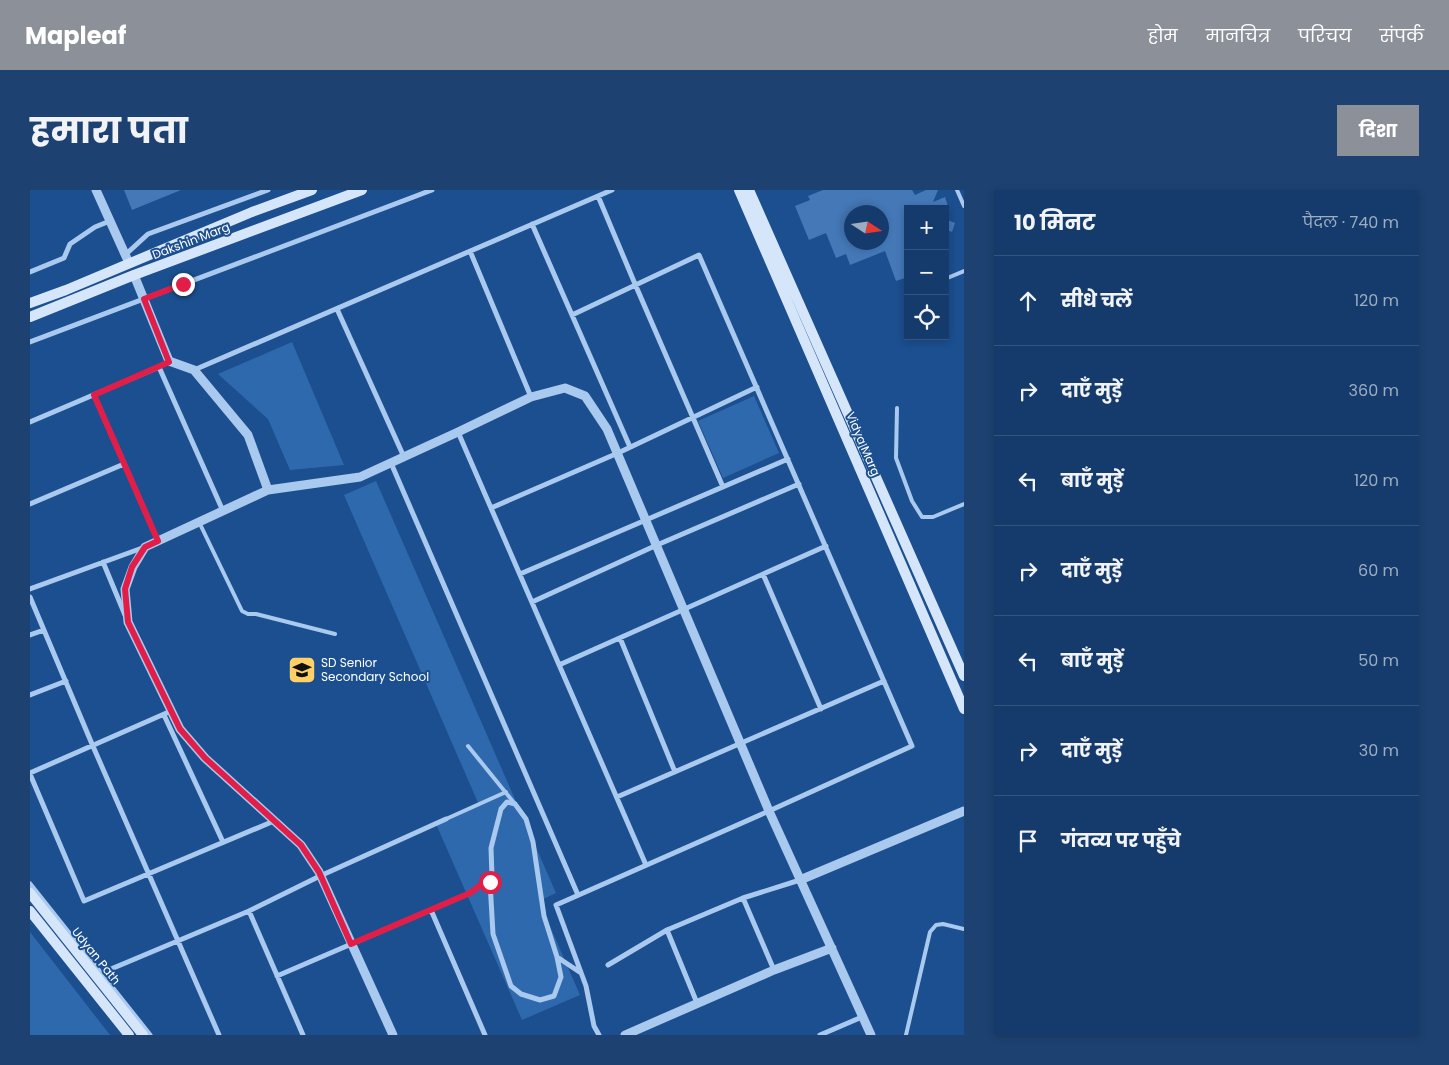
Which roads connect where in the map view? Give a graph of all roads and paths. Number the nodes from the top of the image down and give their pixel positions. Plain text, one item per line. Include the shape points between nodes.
1 (96, 190) edge
2 (268, 190) edge
3 (312, 190) edge
4 (362, 190) edge
5 (432, 190) edge
6 (612, 190) edge
7 (739, 190) edge
8 (749, 190) edge
9 (957, 190) edge
10 (598, 196) junction
11 (964, 206) edge
12 (110, 221) junction
13 (532, 224) junction
14 (470, 252) junction
15 (127, 259) junction
16 (964, 271) edge
17 (30, 272) edge
18 (134, 275) junction
19 (949, 277) edge
20 (635, 284) junction
21 (144, 299) junction
22 (30, 303) edge
23 (337, 309) junction
24 (572, 315) junction
25 (30, 318) edge
26 (30, 342) edge
27 (169, 362) junction
28 (158, 367) junction
29 (194, 370) junction
30 (757, 387) junction
31 (94, 395) junction
32 (531, 397) junction
33 (897, 408) dead end
34 (692, 417) junction
35 (30, 422) edge
36 (458, 432) junction
37 (630, 447) junction
38 (618, 453) junction
39 (404, 457) junction
40 (788, 460) junction
41 (391, 463) junction
42 (124, 464) junction
43 (799, 484) junction
44 (723, 487) junction
45 (268, 490) junction
46 (30, 504) edge
47 (964, 504) edge
48 (491, 508) junction
49 (223, 511) junction
50 (646, 520) junction
51 (199, 522) junction
52 (158, 541) junction
53 (657, 546) junction
54 (826, 546) junction
55 (145, 547) junction
56 (103, 562) junction
57 (520, 574) junction
58 (764, 574) junction
59 (30, 589) edge
60 (30, 597) edge
61 (532, 602) junction
62 (684, 610) junction
63 (128, 622) junction
64 (44, 630) junction
65 (335, 634) dead end
66 (30, 635) edge
67 (620, 638) junction
68 (559, 665) junction
69 (964, 676) edge
70 (66, 681) junction
71 (884, 681) junction
72 (30, 695) edge
73 (821, 709) junction
74 (964, 709) edge
75 (167, 713) junction
76 (741, 743) junction
77 (93, 746) junction
78 (468, 746) dead end
79 (676, 772) junction
80 (30, 774) edge
81 (506, 792) junction
82 (617, 797) junction
83 (515, 804) junction
84 (770, 811) junction
85 (964, 811) edge
86 (446, 819) joint
87 (274, 821) junction
88 (223, 842) junction
89 (646, 865) junction
90 (149, 874) junction
91 (320, 876) junction
92 (492, 877) junction
93 (800, 880) junction
94 (30, 884) edge
95 (30, 893) edge
96 (470, 893) joint
97 (578, 895) junction
98 (743, 898) junction
99 (249, 910) junction
100 (431, 910) junction
101 (30, 911) edge
102 (964, 929) edge
103 (667, 930) junction
104 (178, 941) junction
105 (351, 944) junction
106 (832, 948) junction
107 (557, 957) junction
108 (608, 965) dead end
109 (111, 970) dead end
110 (774, 970) junction
111 (581, 973) junction
112 (278, 976) junction
113 (697, 1003) junction
114 (862, 1017) junction
115 (302, 1034) edge
116 (129, 1035) edge
117 (143, 1035) edge
118 (150, 1035) edge
119 (219, 1035) edge
120 (393, 1035) edge
121 (485, 1035) edge
122 (600, 1035) edge
123 (624, 1035) edge
124 (820, 1035) edge
125 (871, 1035) edge
126 (906, 1035) edge

1 - 12 street
2 - 15 street via 148,234
3 - 15 main road, Dakshin Marg
4 - 18 main road, Dakshin Marg
5 - 21 street
6 - 10 street
7 - 74 main road, Vidya Marg
8 - 69 main road, Vidya Marg
9 - 11 lane
10 - 13 street
10 - 20 street
12 - 15 street
12 - 17 street via 95,226 70,244 64,258
13 - 14 street
13 - 24 street
14 - 23 street
14 - 32 street
15 - 22 main road, Dakshin Marg via 66,290
16 - 19 lane
18 - 21 street
18 - 25 main road, Dakshin Marg
20 - 24 street
20 - 30 street via 699,254
20 - 34 street
21 - 26 street
21 - 27 street
23 - 29 street
23 - 39 street
24 - 37 street
27 - 28 street
27 - 29 street
28 - 31 street
28 - 49 street
29 - 45 street via 248,435
30 - 34 street
30 - 40 street
31 - 35 street
31 - 42 street
32 - 36 street
32 - 38 street via 565,388 585,396 607,429
33 - 47 lane via 896,458 912,501 922,517 933,517
34 - 37 street
34 - 44 street
36 - 39 street
36 - 48 street
37 - 38 street
38 - 48 street
38 - 50 street
39 - 41 street
40 - 43 street
40 - 44 street
41 - 45 street via 360,477
41 - 97 street
42 - 46 street
42 - 52 street
43 - 53 street
43 - 54 street
44 - 50 street
45 - 49 street
48 - 57 street
49 - 51 street
50 - 53 street
50 - 57 street
51 - 52 street
51 - 65 lane via 242,611
52 - 55 street
53 - 61 street
53 - 62 street
54 - 58 street
54 - 71 street
55 - 56 street
55 - 63 street via 132,567 125,589
56 - 59 street
56 - 63 street
57 - 61 street
58 - 62 street
58 - 73 street
60 - 64 street
61 - 68 street
62 - 67 street
62 - 76 street
63 - 75 street
64 - 66 street
64 - 70 street
67 - 68 street
67 - 79 street
68 - 82 street
70 - 72 street
70 - 77 street
71 - 73 street
71 - 84 street via 912,746
73 - 76 street
75 - 77 street
75 - 87 street via 205,758
75 - 88 street
76 - 79 street
76 - 84 street
77 - 80 street
77 - 90 street
78 - 81 lane
79 - 82 street
80 - 90 street via 84,901
81 - 83 lane
81 - 86 lane
82 - 89 street
83 - 92 street via 507,802 501,809 492,848
83 - 107 street via 526,819 533,842 544,916
84 - 89 street
84 - 93 street
85 - 93 street
86 - 91 street
87 - 88 street
87 - 91 street via 301,845
88 - 90 street
89 - 97 street
90 - 104 street
91 - 99 street
91 - 105 street
92 - 96 lane
92 - 107 street via 494,934 511,986 521,994 540,1000 554,996 561,978
93 - 98 street
93 - 106 street
94 - 118 street
95 - 117 main road, Udyan Path
96 - 100 street
97 - 111 street via 556,905
98 - 103 street
98 - 110 street
99 - 104 street
99 - 112 street
100 - 105 street
100 - 121 street
101 - 116 main road, Udyan Path
102 - 126 lane via 943,924 936,925 930,932
103 - 108 street
103 - 113 street
104 - 109 street
104 - 119 street
105 - 112 street
105 - 120 street
106 - 110 street
106 - 114 street
107 - 111 street
110 - 113 street
111 - 122 street via 594,1026
112 - 115 street
113 - 123 street
114 - 124 street
114 - 125 street

